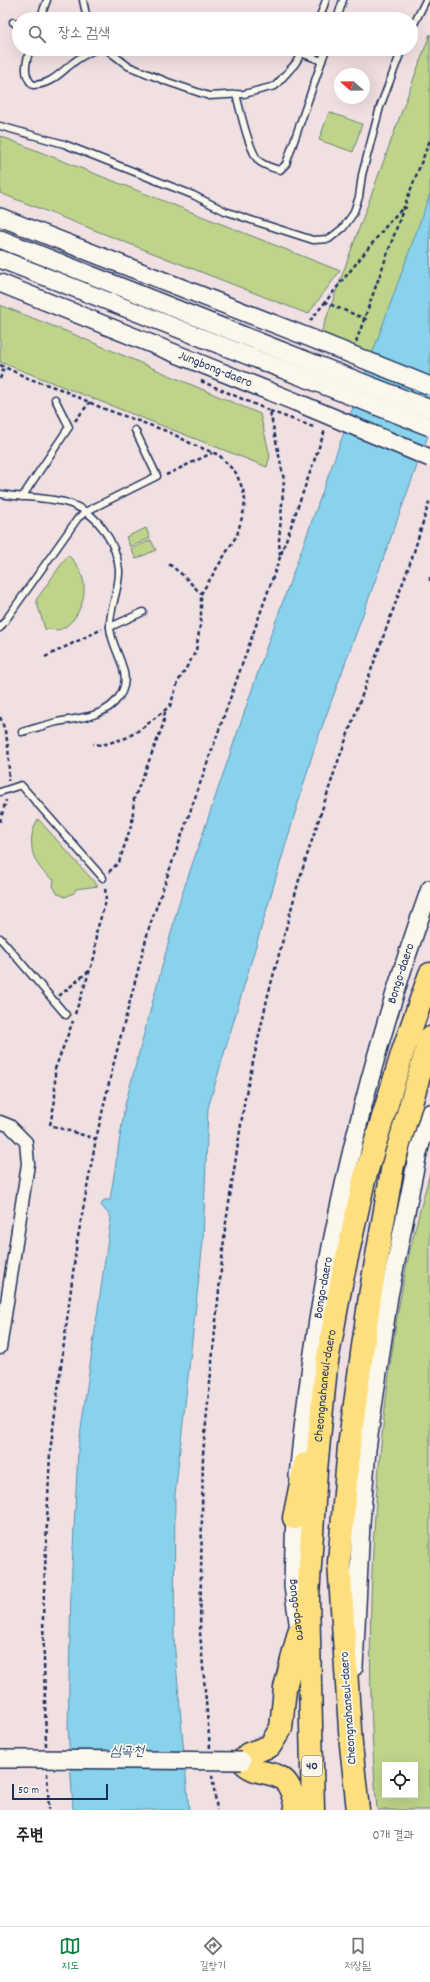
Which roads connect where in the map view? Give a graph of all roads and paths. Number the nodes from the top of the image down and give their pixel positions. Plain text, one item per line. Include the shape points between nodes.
1 (47, 0) edge
2 (83, 0) edge
3 (326, 0) edge
4 (343, 0) edge
5 (426, 0) edge
6 (43, 12) edge
7 (86, 12) edge
8 (322, 12) edge
9 (339, 12) edge
10 (418, 16) edge
11 (28, 56) edge
12 (84, 56) edge
13 (115, 56) edge
14 (300, 56) edge
15 (312, 56) edge
16 (324, 56) edge
17 (399, 56) edge
18 (322, 62) junction
19 (236, 94) junction
20 (0, 126) edge
21 (430, 140) edge
22 (404, 207) junction
23 (408, 209) dead end
24 (0, 216) edge
25 (0, 239) edge
26 (0, 259) edge
27 (0, 283) edge
28 (324, 302) junction
29 (364, 318) junction
30 (368, 320) dead end
31 (310, 321) dead end
32 (354, 348) dead end
33 (4, 367) dead end
34 (307, 370) junction
35 (0, 379) edge
36 (430, 386) edge
37 (55, 399) dead end
38 (90, 402) dead end
39 (430, 409) edge
40 (270, 411) dead end
41 (327, 423) dead end
42 (69, 427) junction
43 (430, 427) edge
44 (135, 430) dead end
45 (212, 453) dead end
46 (430, 458) edge
47 (157, 476) junction
48 (0, 494) edge
49 (22, 497) junction
50 (430, 499) edge
51 (87, 511) junction
52 (282, 556) junction
53 (169, 564) dead end
54 (430, 577) edge
55 (430, 581) edge
56 (143, 612) dead end
57 (110, 626) junction
58 (0, 628) edge
59 (45, 657) dead end
60 (165, 711) junction
61 (0, 717) edge
62 (22, 732) dead end
63 (93, 744) dead end
64 (7, 790) junction
65 (0, 792) edge
66 (0, 822) edge
67 (103, 878) junction
68 (430, 889) edge
69 (0, 938) edge
70 (90, 971) junction
71 (430, 974) edge
72 (54, 1001) junction
73 (66, 1015) dead end
74 (430, 1038) edge
75 (430, 1113) edge
76 (0, 1122) edge
77 (50, 1125) dead end
78 (54, 1126) dead end
79 (96, 1138) junction
80 (333, 1327) junction
81 (0, 1348) edge
82 (294, 1518) junction
83 (299, 1632) junction
84 (311, 1722) junction
85 (351, 1745) junction
86 (210, 1752) dead end
87 (39, 1754) junction
88 (0, 1759) edge
89 (242, 1761) junction
90 (212, 1767) dead end
91 (47, 1772) dead end
92 (49, 1810) edge
93 (217, 1810) edge
94 (296, 1810) edge
95 (313, 1810) edge
96 (358, 1810) edge

1 - 6 lane
2 - 7 lane
3 - 8 lane
4 - 9 lane
5 - 10 lane
11 - 12 lane via 27,80 33,85 51,81
13 - 19 lane via 128,66 209,96
14 - 19 lane via 275,86
15 - 18 lane
16 - 18 lane
17 - 20 lane via 380,107 353,214 344,228 329,239 313,240 251,220 225,211 193,194 64,144
18 - 19 lane via 286,164 280,170 258,161 250,144
21 - 22 path
22 - 23 path
22 - 28 path
22 - 29 path
24 - 36 main road, bridge
25 - 34 main road, Jungbong-daero
26 - 34 main road, Jungbong-daero
27 - 46 main road, Jungbong-daero, bridge
28 - 29 path
28 - 31 path
29 - 30 path
29 - 32 path
33 - 35 path
34 - 39 main road, Jungbong-daero, bridge
34 - 43 main road, Jungbong-daero, bridge
37 - 42 lane
38 - 42 path
40 - 52 path via 284,480 279,541
41 - 52 path
42 - 49 lane
44 - 47 lane
45 - 47 path via 168,475
47 - 51 lane
48 - 49 lane
49 - 51 lane via 56,500
50 - 86 path via 413,555 299,880 268,995 245,1098 225,1229 203,1454 200,1632
51 - 57 lane via 108,536 117,559 118,581
51 - 58 lane via 78,518
52 - 79 path via 149,928
53 - 60 path via 201,594 202,607 196,650 180,678 170,706
54 - 55 path
56 - 57 lane
57 - 59 path
57 - 62 lane via 125,673 115,702 89,716
60 - 63 path via 126,738 102,745
60 - 67 path via 163,725 134,799 132,823 119,862
61 - 64 path via 7,735 9,750
64 - 65 lane
64 - 66 path
64 - 67 lane via 21,785
67 - 70 path via 106,901 96,933 95,955
68 - 82 main road, Bongo-daero / 40 via 387,1017 344,1177 324,1276 305,1399
69 - 72 lane
70 - 72 path
70 - 77 path via 55,1068 55,1100
71 - 80 highway, Cheongnahaneul-daero via 403,1051 364,1180
72 - 73 lane
74 - 85 highway, Cheongnahaneul-daero via 394,1165 370,1296 349,1447 339,1562
75 - 85 main road via 418,1153 389,1296 367,1449 360,1523
76 - 81 street via 10,1126 26,1142 28,1164
78 - 79 path
79 - 87 path via 75,1256 50,1452
80 - 82 highway
80 - 84 highway, Cheongnahaneul-daero via 326,1367 316,1470 308,1597
82 - 83 main road, Bongo-daero / 40 via 293,1586
83 - 84 main road, Bongo-daero / 40
83 - 89 highway via 285,1688 281,1728 270,1746 248,1754
84 - 95 highway, Cheongnahaneul-daero / 40
85 - 96 highway, Cheongnahaneul-daero
87 - 88 main road
87 - 89 main road, bridge
89 - 94 highway via 248,1767 272,1773 287,1783
90 - 93 path
91 - 92 path

